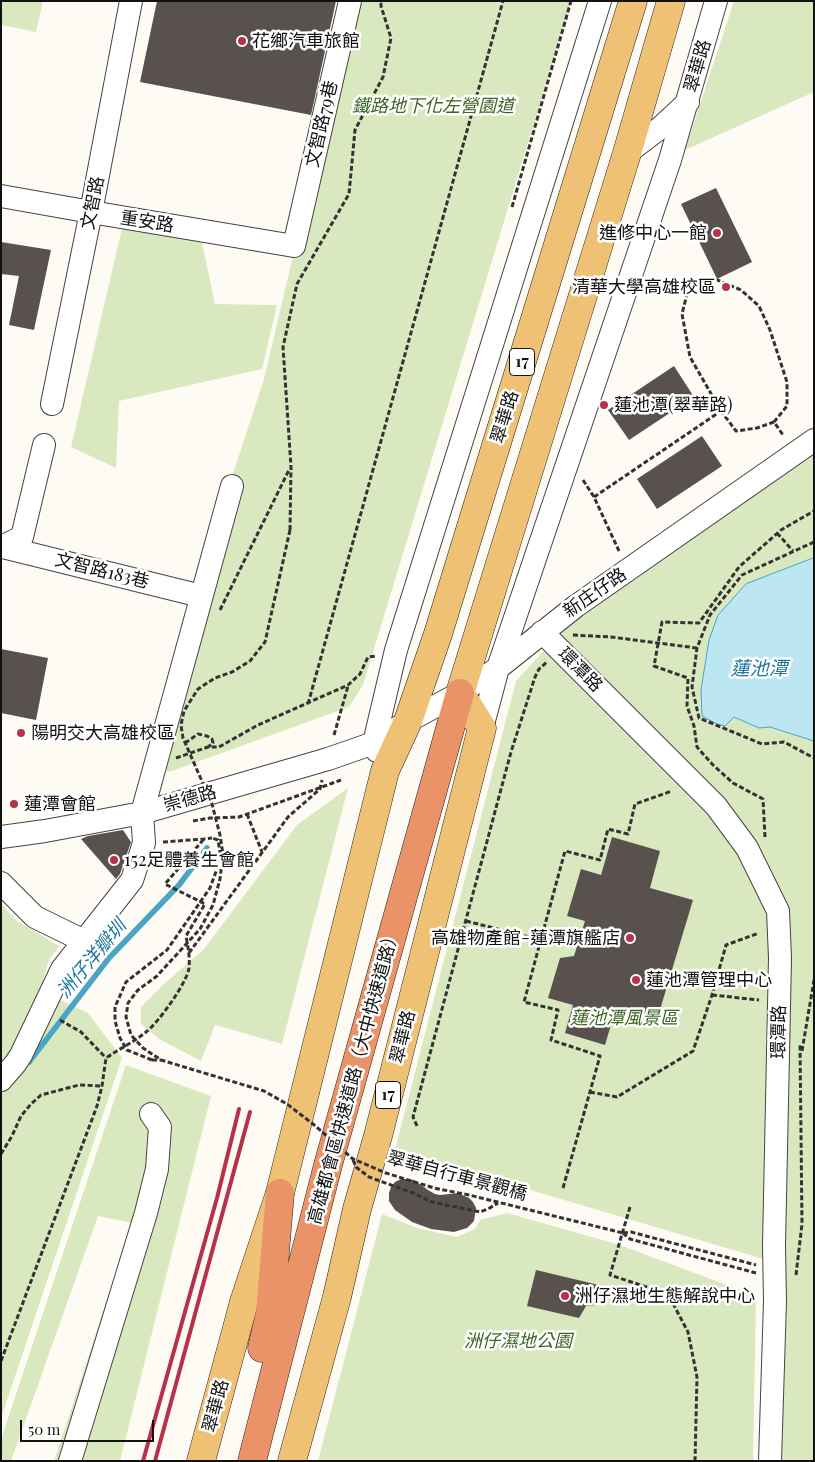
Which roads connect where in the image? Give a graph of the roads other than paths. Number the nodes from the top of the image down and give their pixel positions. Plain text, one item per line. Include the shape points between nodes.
1 (131, 1) edge
2 (350, 1) edge
3 (600, 1) edge
4 (633, 1) edge
5 (671, 1) edge
6 (716, 1) edge
7 (646, 88) junction
8 (688, 101) junction
9 (660, 128) junction
10 (627, 153) junction
11 (670, 160) junction
12 (1, 196) edge
13 (91, 212) junction
14 (294, 246) joint
15 (52, 404) dead end
16 (814, 440) edge
17 (44, 445) dead end
18 (232, 486) dead end
19 (2, 547) edge
20 (201, 596) junction
21 (542, 632) junction
22 (498, 668) junction
23 (460, 693) junction
24 (408, 721) junction
25 (482, 728) junction
26 (374, 743) junction
27 (385, 771) junction
28 (142, 813) junction
29 (1, 837) edge
30 (1, 883) edge
31 (84, 941) junction
32 (1, 1080) edge
33 (150, 1114) dead end
34 (280, 1193) junction
35 (70, 1461) edge
36 (201, 1461) edge
37 (233, 1461) edge
38 (252, 1461) edge
39 (292, 1461) edge
40 (770, 1461) edge

1 - 13 street, 文智路
2 - 14 street, 文智路79巷
3 - 26 street, 翠華路 via 398,643
4 - 24 main road, 翠華路 / 17 via 445,612
5 - 7 main road, 17
6 - 8 street, 翠華路
7 - 9 street
7 - 10 main road, 17
8 - 9 street
8 - 11 street, 翠華路
9 - 10 street
9 - 11 street
10 - 23 main road, 17
11 - 22 street, 翠華路
12 - 13 street, 重安路
13 - 14 street, 重安路
13 - 15 street, 文智路
16 - 21 street, 新庄仔路
17 - 19 street via 22,537
18 - 20 street
19 - 20 street, 文智路183巷
20 - 28 street
21 - 22 street, 新庄仔路
21 - 40 street, 環潭路 via 716,806 747,848 778,911 780,958
22 - 23 street, 新庄仔路
22 - 25 street, 翠華路
23 - 24 street, 新庄仔路
23 - 25 main road
23 - 38 highway, 高雄都會區快速道路（大中快速道路） via 340,1162
24 - 26 street, 新庄仔路
24 - 27 main road, 翠華路 / 17
25 - 39 main road, 翠華路 / 17
26 - 27 street
26 - 28 street, 崇德路
27 - 34 main road, 翠華路 / 17
28 - 29 street, 崇德路
28 - 31 street via 144,843 132,880
30 - 31 street via 34,917
31 - 32 street via 62,969 16,1064
33 - 35 street via 160,1127 157,1169
34 - 36 main road, 翠華路 / 17 via 244,1302
34 - 37 highway, 高雄都會區快速道路（大中快速道路） via 270,1314

